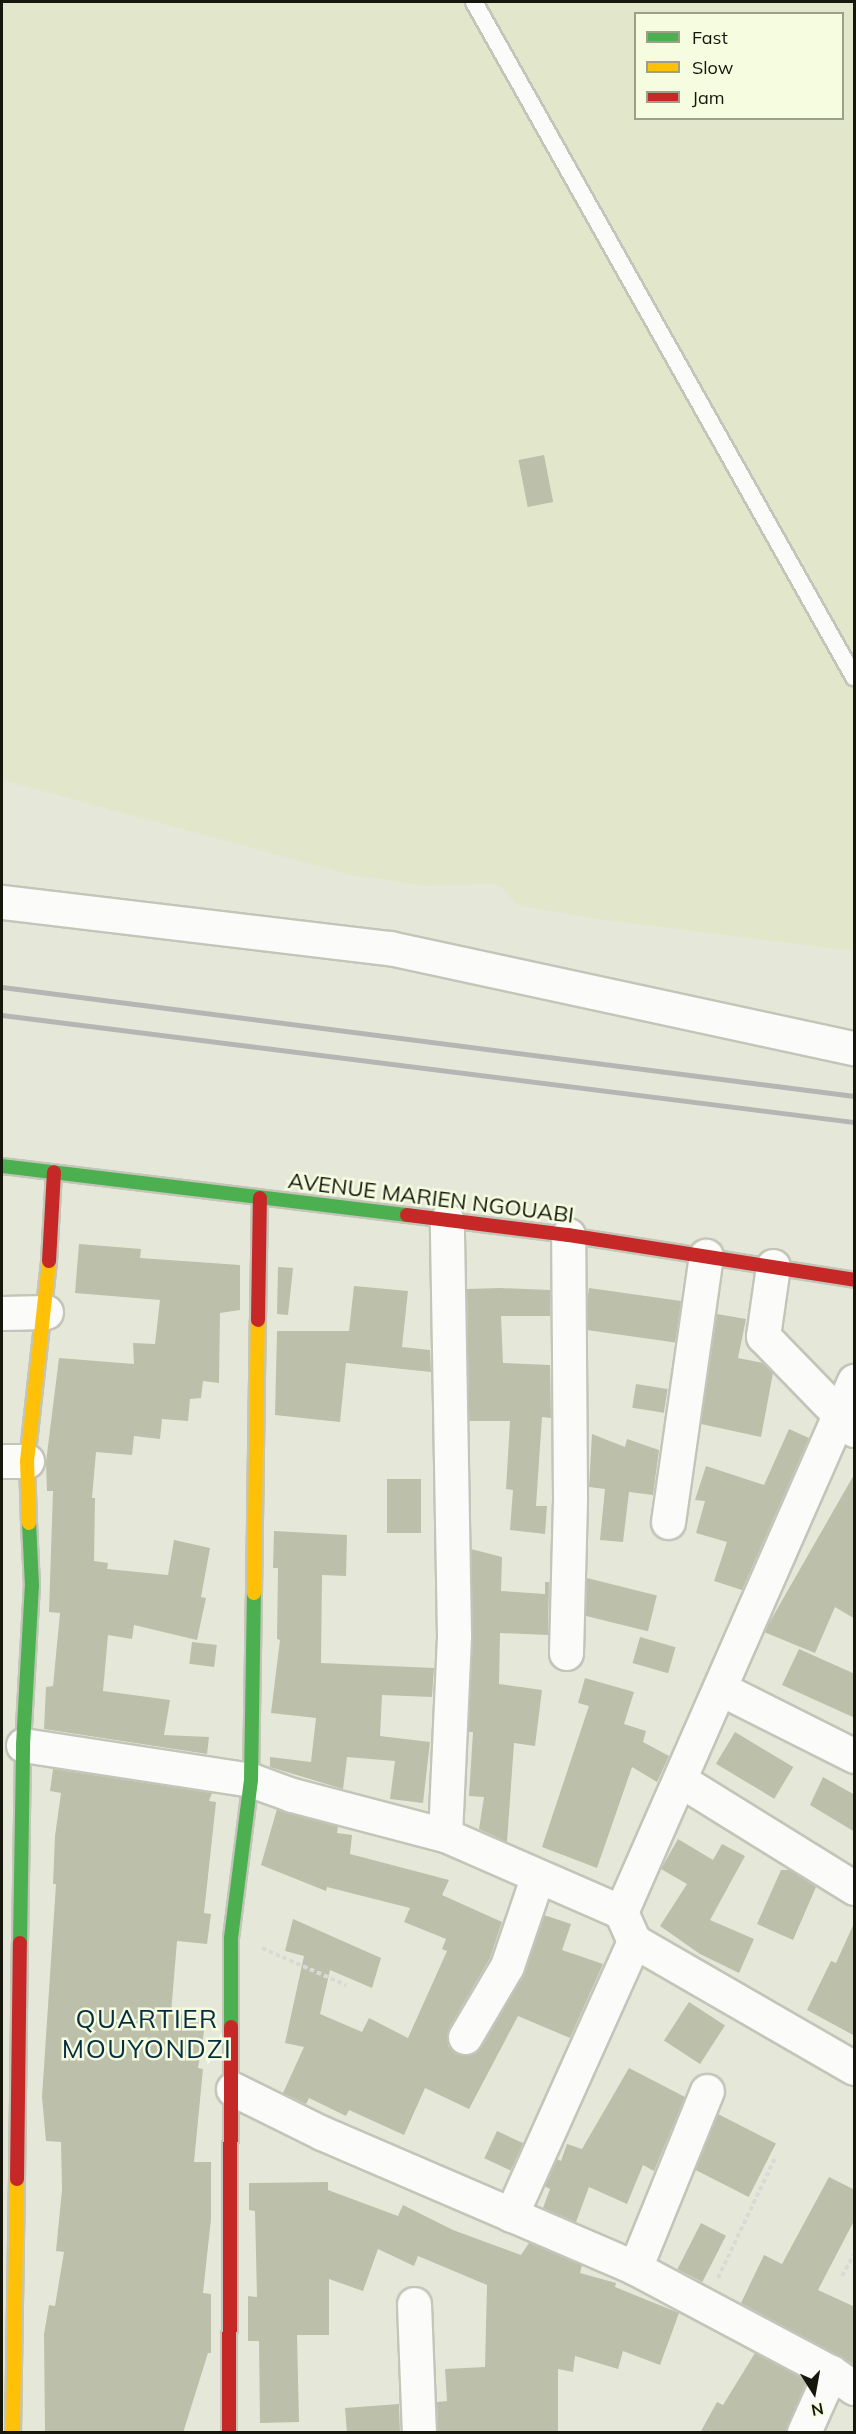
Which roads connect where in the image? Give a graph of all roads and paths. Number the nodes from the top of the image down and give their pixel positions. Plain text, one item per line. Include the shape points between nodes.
1 (474, 2) edge
2 (855, 677) edge
3 (2, 902) edge
4 (855, 1048) edge
5 (2, 1166) edge
6 (54, 1172) junction
7 (260, 1198) junction
8 (447, 1220) junction
9 (568, 1235) junction
10 (706, 1256) junction
11 (773, 1266) junction
12 (855, 1280) edge
13 (46, 1312) junction
14 (2, 1313) edge
15 (855, 1381) edge
16 (847, 1424) edge
17 (14, 1461) edge
18 (668, 1522) dead end
19 (566, 1653) dead end
20 (721, 1689) junction
21 (23, 1745) junction
22 (854, 1754) edge
23 (251, 1780) junction
24 (680, 1780) junction
25 (445, 1835) junction
26 (537, 1878) junction
27 (855, 1888) edge
28 (621, 1912) junction
29 (10, 1937) edge
30 (231, 1938) junction
31 (634, 1941) junction
32 (346, 1985) dead end
33 (465, 2037) dead end
34 (855, 2068) edge
35 (232, 2089) junction
36 (706, 2091) dead end
37 (10, 2098) edge
38 (776, 2156) dead end
39 (511, 2215) junction
40 (855, 2254) edge
41 (635, 2268) junction
42 (842, 2276) dead end
43 (706, 2303) junction
44 (414, 2304) dead end
45 (843, 2380) edge
46 (13, 2433) edge
47 (229, 2433) edge
48 (418, 2433) edge
49 (804, 2433) edge

1 - 2 lane
3 - 4 street via 390,948
5 - 6 street, AVENUE MARIEN NGOUABI
6 - 7 street, AVENUE MARIEN NGOUABI
6 - 13 street
7 - 8 street, AVENUE MARIEN NGOUABI
7 - 23 street
8 - 9 street, AVENUE MARIEN NGOUABI
8 - 25 street via 454,1635
9 - 10 street, AVENUE MARIEN NGOUABI
9 - 19 street via 570,1497
10 - 11 street, AVENUE MARIEN NGOUABI
10 - 18 street
11 - 12 street, AVENUE MARIEN NGOUABI
11 - 16 street via 763,1336
13 - 14 street
13 - 17 street
15 - 16 street
16 - 20 street
17 - 21 street via 32,1586
20 - 22 street
20 - 24 street
21 - 23 street
21 - 29 street
23 - 25 street via 292,1795
23 - 30 street
24 - 27 street
24 - 28 street
25 - 26 street
26 - 28 street
26 - 33 street via 507,1966
28 - 31 street
29 - 37 street
30 - 32 path via 292,1958
30 - 35 street
31 - 34 street
31 - 39 street
35 - 39 street via 322,2133
35 - 47 street
36 - 41 street
37 - 46 street
38 - 43 path
39 - 41 street
40 - 42 path
41 - 43 street
43 - 45 street
44 - 48 street
45 - 49 street

